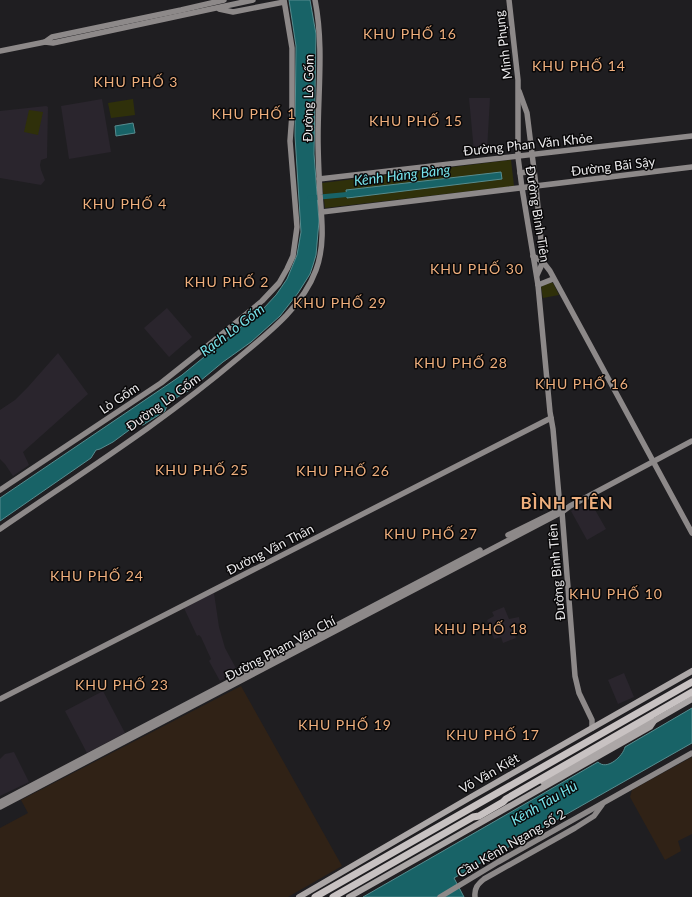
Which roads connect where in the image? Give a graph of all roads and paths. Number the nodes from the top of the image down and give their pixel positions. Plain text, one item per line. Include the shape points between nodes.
1 (224, 0) edge
2 (253, 0) edge
3 (315, 0) edge
4 (508, 0) edge
5 (217, 1) edge
6 (284, 1) edge
7 (217, 9) junction
8 (45, 42) junction
9 (0, 51) edge
10 (518, 88) junction
11 (692, 136) edge
12 (532, 155) junction
13 (518, 157) junction
14 (692, 167) edge
15 (534, 171) junction
16 (520, 173) junction
17 (319, 179) junction
18 (536, 186) junction
19 (522, 188) junction
20 (322, 212) junction
21 (533, 256) junction
22 (543, 262) junction
23 (537, 275) junction
24 (553, 279) junction
25 (538, 285) junction
26 (551, 418) junction
27 (692, 441) edge
28 (653, 462) junction
29 (0, 490) edge
30 (561, 510) junction
31 (0, 529) edge
32 (692, 533) edge
33 (692, 670) edge
34 (692, 682) edge
35 (692, 692) edge
36 (0, 699) edge
37 (692, 699) edge
38 (592, 720) junction
39 (654, 721) junction
40 (601, 723) junction
41 (592, 728) junction
42 (692, 753) edge
43 (0, 802) edge
44 (504, 802) junction
45 (604, 803) junction
46 (0, 807) edge
47 (479, 816) junction
48 (299, 897) edge
49 (315, 897) edge
50 (334, 897) edge
51 (342, 897) edge
52 (349, 897) edge
53 (440, 897) edge
54 (475, 897) edge

1 - 5 street
2 - 7 street
3 - 17 street, Đường Lò Gốm via 320,34
4 - 10 street, Minh Phụng
5 - 8 street via 52,37
6 - 7 street via 233,12
6 - 29 street, Lò Gốm via 292,48 290,141 296,220 295,243 290,263 279,283 262,301 161,383
7 - 8 street via 53,43
8 - 9 street
10 - 12 street, Minh Phụng via 527,113
10 - 13 street, Minh Phụng
11 - 12 street, Đường Phan Văn Khỏe
12 - 13 street, Đường Phan Văn Khỏe
12 - 15 street, Đường Bình Tiên
13 - 16 street, Đường Bình Tiên
13 - 17 street, Đường Phan Văn Khỏe
14 - 18 street, Đường Bãi Sậy
15 - 16 street
15 - 18 street, Đường Bình Tiên
16 - 19 street, Đường Bình Tiên
17 - 20 street, Đường Lò Gốm
18 - 19 street, Đường Bãi Sậy
18 - 22 street, Đường Bình Tiên
19 - 20 street
19 - 21 street, Đường Bình Tiên
20 - 31 street, Đường Lò Gốm via 321,252 316,271 295,305 278,324 171,411
21 - 22 street
21 - 23 street, Đường Bình Tiên
22 - 23 street, Đường Bình Tiên
22 - 24 street
23 - 25 street, Đường Bình Tiên
24 - 25 street
24 - 28 street
25 - 26 street, Đường Bình Tiên
26 - 30 street, Đường Bình Tiên
26 - 36 street, Đường Văn Thân
27 - 28 street, Đường Phạm Văn Chí
28 - 30 street, Đường Phạm Văn Chí
28 - 32 street
30 - 38 street, Đường Bình Tiên via 574,676
30 - 43 street, Đường Phạm Văn Chí via 412,585
30 - 46 street, Đường Phạm Văn Chí
33 - 40 main road, Võ Văn Kiệt
34 - 49 highway, Võ Văn Kiệt
35 - 44 highway
37 - 39 main road
38 - 40 street
38 - 41 street, Đường Bình Tiên
39 - 44 main road
39 - 52 main road via 650,727
40 - 41 main road, Võ Văn Kiệt
41 - 48 main road, Võ Văn Kiệt
42 - 45 street, Cầu Kênh Ngang số 2
44 - 47 highway
45 - 53 street, Cầu Kênh Ngang số 2
45 - 54 street via 594,816 484,879 478,884
47 - 50 highway via 473,817
47 - 51 main road via 475,821

